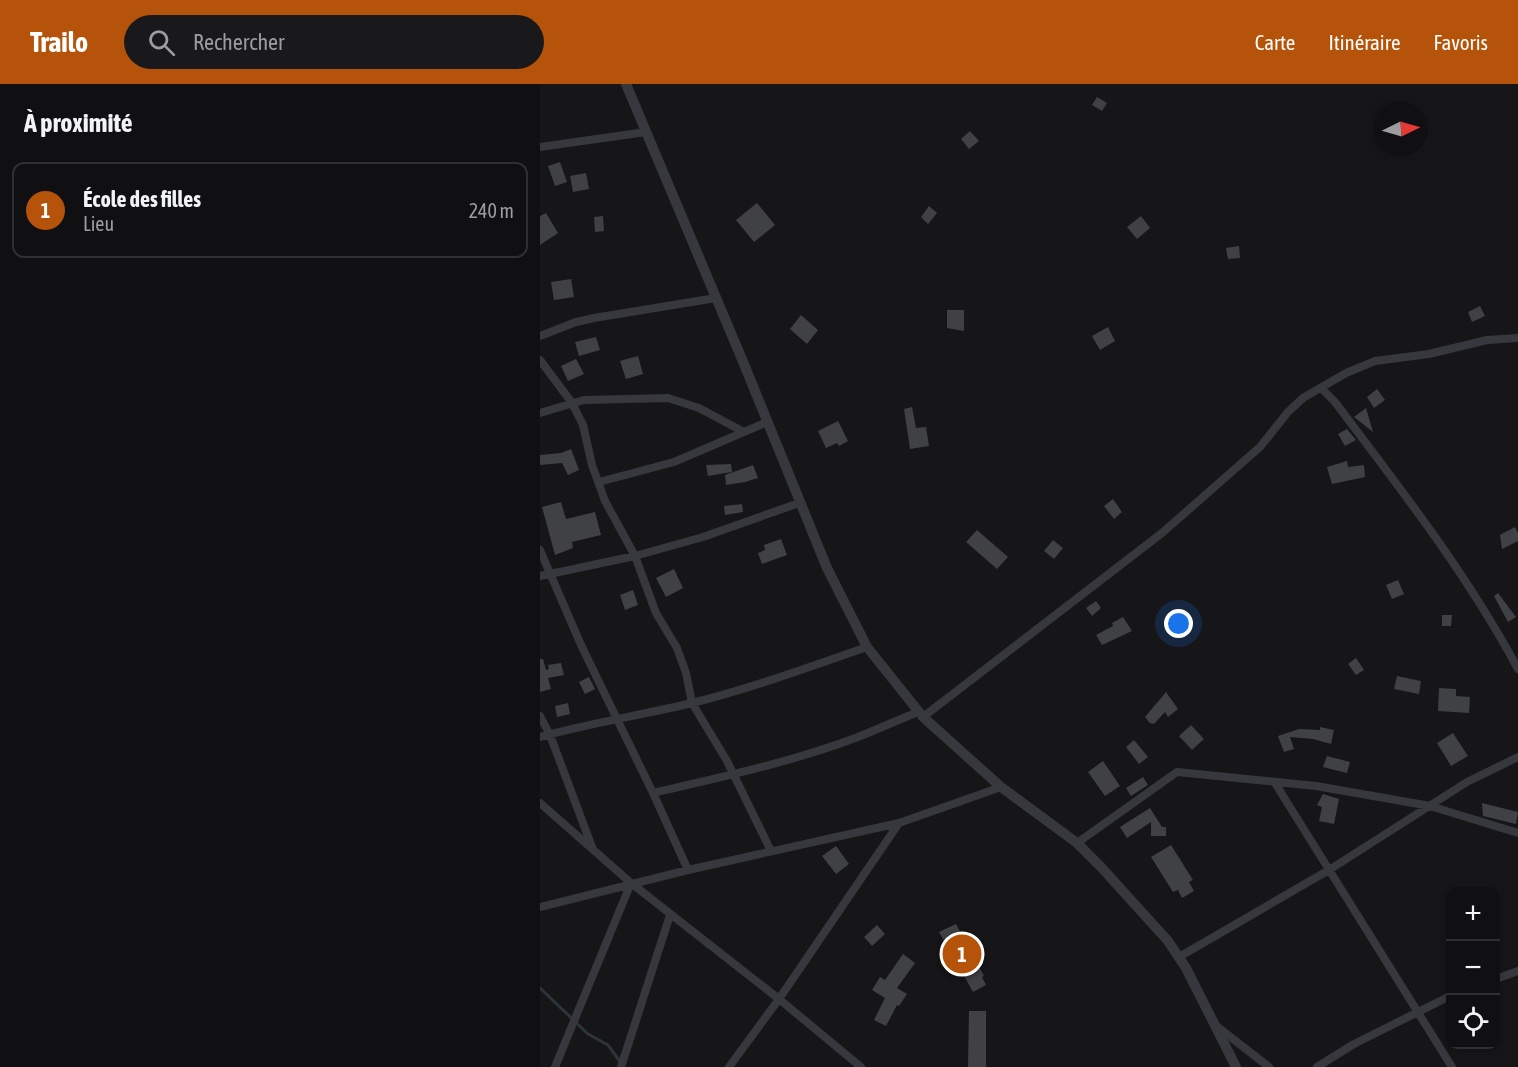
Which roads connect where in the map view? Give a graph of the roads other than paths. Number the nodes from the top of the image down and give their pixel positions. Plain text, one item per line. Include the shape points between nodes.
1 (627, 84) edge
2 (646, 132) junction
3 (540, 147) edge
4 (716, 298) junction
5 (540, 336) edge
6 (1518, 338) edge
7 (540, 360) edge
8 (1321, 388) junction
9 (572, 403) junction
10 (540, 413) edge
11 (767, 422) junction
12 (744, 432) junction
13 (599, 482) junction
14 (799, 503) junction
15 (540, 550) edge
16 (635, 556) junction
17 (551, 574) junction
18 (540, 576) edge
19 (867, 647) junction
20 (1518, 669) edge
21 (692, 703) junction
22 (920, 715) junction
23 (540, 716) edge
24 (615, 718) junction
25 (550, 735) junction
26 (540, 737) edge
27 (1518, 757) edge
28 (733, 775) junction
29 (1275, 783) junction
30 (1001, 787) junction
31 (653, 793) junction
32 (540, 803) edge
33 (1430, 806) junction
34 (899, 824) junction
35 (1518, 833) edge
36 (1077, 843) junction
37 (593, 851) junction
38 (771, 851) junction
39 (688, 870) junction
40 (1329, 870) junction
41 (631, 883) junction
42 (540, 907) edge
43 (670, 915) junction
44 (1179, 957) junction
45 (1518, 971) edge
46 (1500, 978) edge
47 (1446, 998) edge
48 (779, 999) junction
49 (1419, 1012) junction
50 (1214, 1024) junction
51 (555, 1067) edge
52 (621, 1067) edge
53 (729, 1067) edge
54 (861, 1067) edge
55 (1236, 1067) edge
56 (1269, 1067) edge
57 (1317, 1067) edge
58 (1452, 1067) edge

1 - 2 street
2 - 3 street
2 - 4 street
4 - 5 street via 594,318
4 - 11 street
6 - 8 street via 1385,358
7 - 9 street
8 - 20 street via 1442,547
8 - 22 street via 1294,405 1260,447 1162,533
9 - 10 street
9 - 12 street via 668,398 699,408
9 - 13 street via 583,425
11 - 12 street
11 - 14 street
12 - 13 street via 674,462
13 - 16 street via 608,510
14 - 16 street via 714,534
14 - 19 street
15 - 17 street
16 - 17 street
16 - 21 street via 656,613 683,663
17 - 18 street
17 - 24 street
19 - 21 street via 774,680
19 - 22 street
21 - 24 street
21 - 28 street
22 - 28 street
22 - 30 street
23 - 25 street
24 - 25 street
24 - 31 street
25 - 26 street
25 - 37 street
27 - 33 street
28 - 31 street
28 - 38 street
29 - 33 street via 1316,786
29 - 36 street via 1176,772
29 - 40 street
30 - 34 street
30 - 36 street
31 - 39 street
32 - 37 street
33 - 35 street
33 - 40 street
34 - 38 street
34 - 48 street
36 - 44 street
37 - 41 street
38 - 39 street
39 - 41 street
40 - 44 street
40 - 49 street
41 - 42 street
41 - 43 street
41 - 51 street
43 - 48 street
43 - 52 street
44 - 50 street
45 - 46 street
47 - 49 street
48 - 53 street
48 - 54 street
49 - 57 street
49 - 58 street
50 - 55 street
50 - 56 street

